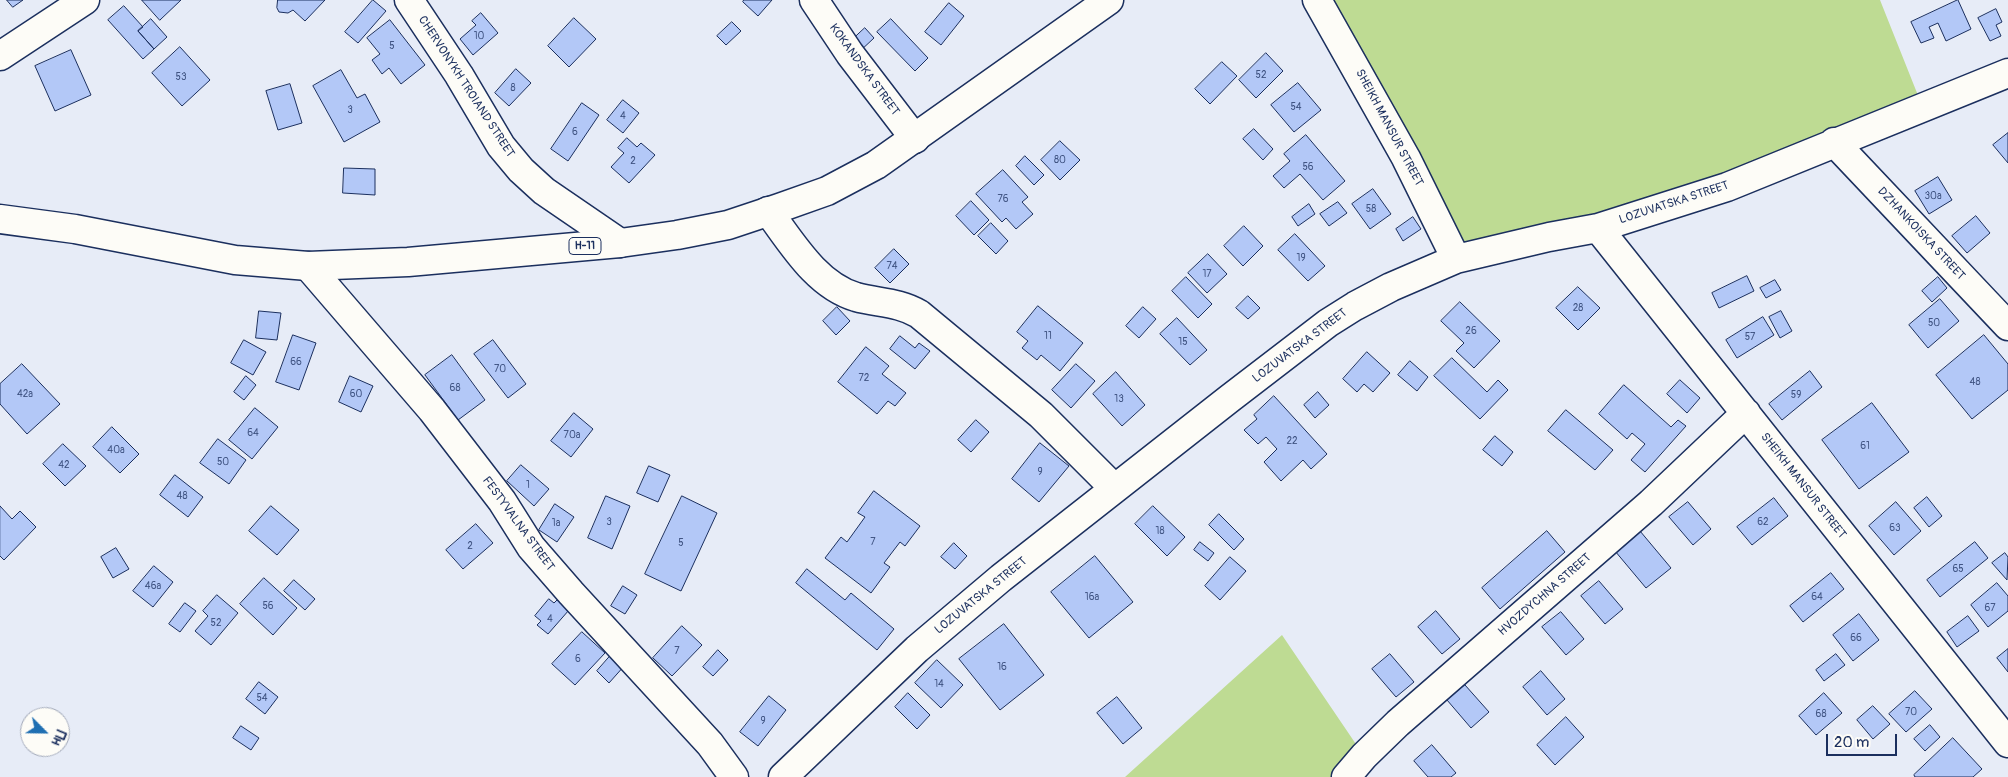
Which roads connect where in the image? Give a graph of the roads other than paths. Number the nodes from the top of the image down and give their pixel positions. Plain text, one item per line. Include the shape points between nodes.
1 (85, 0) edge
2 (409, 0) edge
3 (814, 0) edge
4 (1109, 0) edge
5 (1317, 0) edge
6 (0, 56) edge
7 (2008, 73) edge
8 (915, 139) junction
9 (1834, 142) junction
10 (768, 211) junction
11 (0, 219) edge
12 (1598, 228) junction
13 (620, 242) junction
14 (1456, 259) junction
15 (308, 266) junction
16 (2008, 326) edge
17 (1746, 413) junction
18 (1114, 488) junction
19 (2008, 743) edge
20 (734, 777) edge
21 (783, 777) edge
22 (1346, 777) edge

1 - 6 street
2 - 13 street, CHERVONYKH TROIAND STREET via 501,146 521,170 560,202
3 - 8 street, KOKANDSKA STREET via 850,54
4 - 8 street, Н-11
5 - 14 street, SHEIKH MANSUR STREET via 1406,158
7 - 9 street, LOZUVATSKA STREET
8 - 10 street, Н-11 via 876,165 827,191
9 - 12 street, LOZUVATSKA STREET via 1727,187
9 - 16 street, DZHANKOISKA STREET
10 - 13 street, Н-11 via 728,225
10 - 18 street via 809,266 830,283 855,296 904,305 919,314 1041,415
11 - 15 street, Н-11 via 75,229 235,260
12 - 14 street, LOZUVATSKA STREET
12 - 17 street, SHEIKH MANSUR STREET
13 - 15 street, Н-11 via 408,262
14 - 18 street, LOZUVATSKA STREET via 1391,287 1328,323
15 - 20 street, FESTYVALNA STREET via 432,410 502,501 531,547 710,744
17 - 19 street, SHEIKH MANSUR STREET
17 - 22 street, HVOZDYCHNA STREET via 1651,503 1398,723
18 - 21 street, LOZUVATSKA STREET via 917,648

